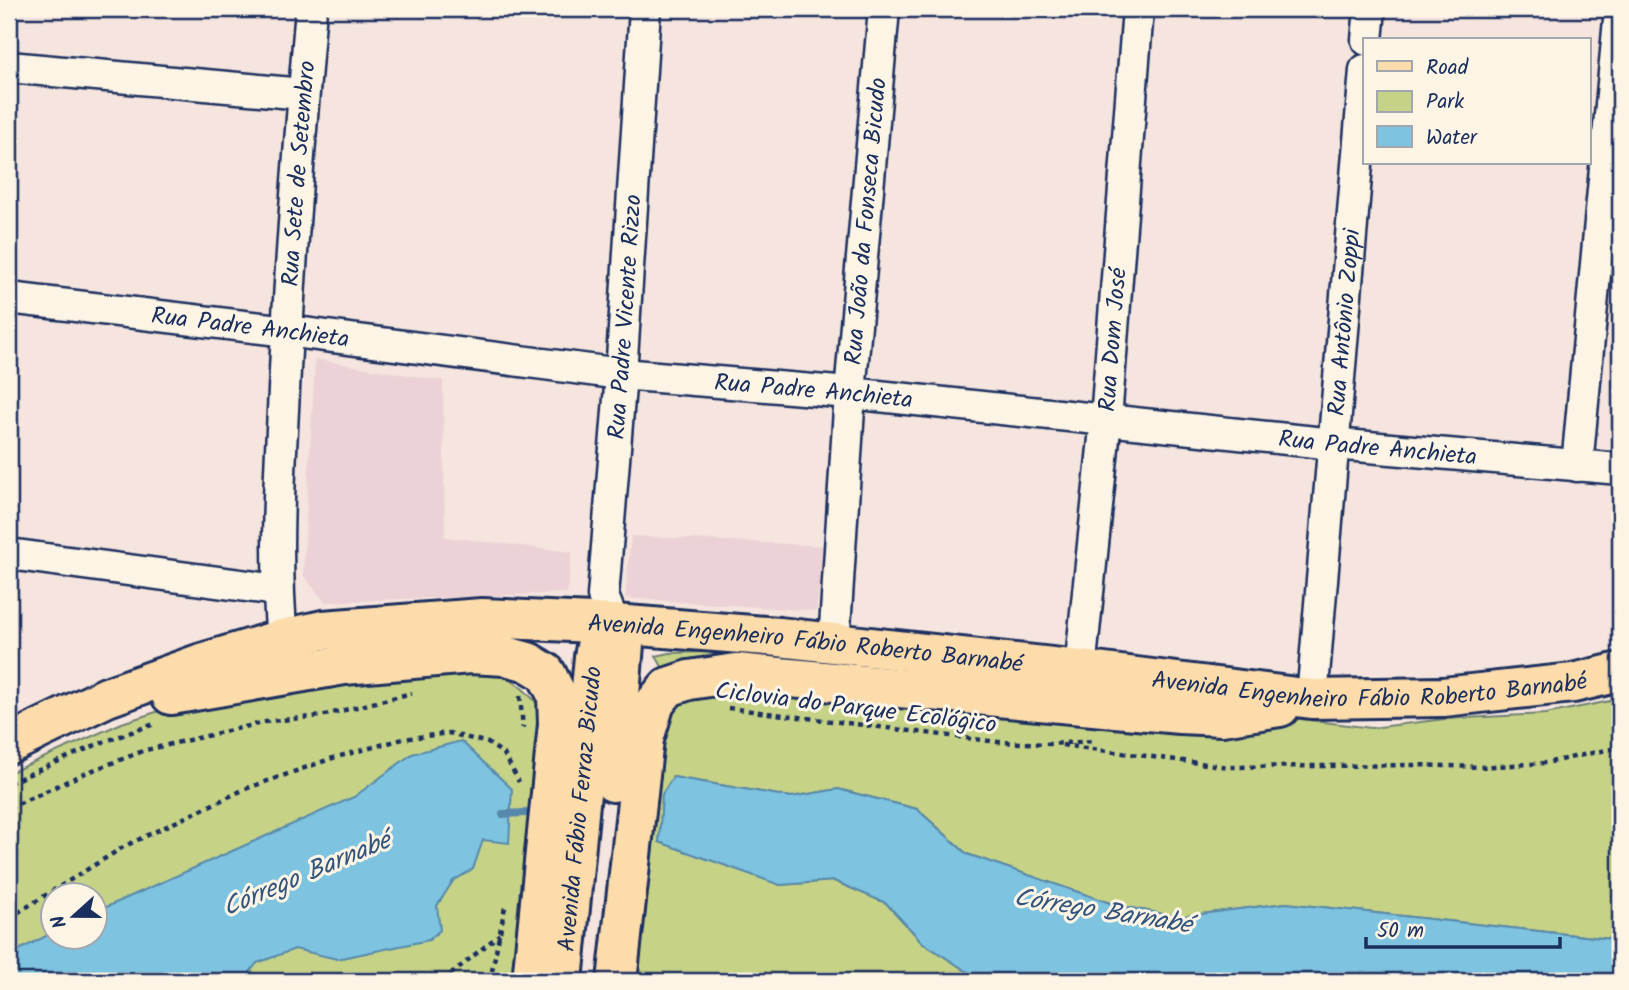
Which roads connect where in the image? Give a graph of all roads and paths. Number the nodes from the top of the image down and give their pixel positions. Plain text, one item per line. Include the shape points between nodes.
1 (311, 9) edge
2 (645, 9) edge
3 (884, 9) edge
4 (1138, 9) edge
5 (1370, 9) edge
6 (1620, 9) edge
7 (1367, 38) edge
8 (9, 67) edge
9 (303, 94) junction
10 (1363, 94) edge
11 (9, 298) edge
12 (287, 331) junction
13 (621, 374) junction
14 (850, 393) junction
15 (1106, 419) junction
16 (1334, 444) junction
17 (1577, 466) junction
18 (1620, 469) edge
19 (9, 554) edge
20 (278, 590) junction
21 (614, 624) junction
22 (282, 639) junction
23 (834, 644) junction
24 (1080, 670) junction
25 (1620, 672) edge
26 (757, 674) junction
27 (423, 688) dead end
28 (1312, 699) junction
29 (723, 707) dead end
30 (55, 721) junction
31 (9, 744) edge
32 (1620, 747) edge
33 (521, 786) dead end
34 (9, 808) edge
35 (507, 896) dead end
36 (9, 918) edge
37 (500, 934) junction
38 (446, 980) edge
39 (422, 981) edge
40 (490, 981) edge
41 (532, 981) edge
42 (563, 981) edge
43 (593, 981) edge
44 (617, 981) edge

1 - 9 street, Rua Sete de Setembro
2 - 13 street, Rua Padre Vicente Rizzo
3 - 14 street, Rua João da Fonseca Bicudo
4 - 15 street, Rua Dom José
5 - 7 street
6 - 17 street
8 - 9 street
9 - 12 street, Rua Sete de Setembro
10 - 16 street, Rua Antônio Zoppi
11 - 12 street, Rua Padre Anchieta
12 - 13 street, Rua Padre Anchieta
12 - 20 street, Rua Sete de Setembro
13 - 14 street, Rua Padre Anchieta
13 - 21 street, Rua Padre Vicente Rizzo via 603,596
14 - 15 street, Rua Padre Anchieta
14 - 23 street, Rua João da Fonseca Bicudo
15 - 16 street, Rua Padre Anchieta
15 - 24 street, Rua Dom José
16 - 17 street, Rua Padre Anchieta
16 - 28 street, Rua Antônio Zoppi
17 - 18 street, Rua Padre Anchieta
19 - 20 street
20 - 22 street, Rua Sete de Setembro
21 - 22 main road, Avenida Engenheiro Fábio Roberto Barnabé via 482,618 323,630
21 - 23 main road, Avenida Engenheiro Fábio Roberto Barnabé
21 - 42 main road, Avenida Fábio Ferraz Bicudo via 597,642 594,657
21 - 43 main road, Avenida Fábio Ferraz Bicudo via 624,643 624,660
22 - 30 main road, Avenida Engenheiro Fábio Roberto Barnabé via 107,697
23 - 24 main road, Avenida Engenheiro Fábio Roberto Barnabé
23 - 26 main road via 814,662
24 - 28 main road, Avenida Engenheiro Fábio Roberto Barnabé
25 - 28 main road, Avenida Engenheiro Fábio Roberto Barnabé via 1573,683 1443,697
26 - 28 main road via 1222,716
26 - 44 main road via 716,675 673,684 655,703 644,739
27 - 34 path via 321,716 270,721 146,750
29 - 32 path, Ciclovia do Parque Ecológico via 1229,767 1480,767 1546,763
30 - 31 main road, Avenida Engenheiro Fábio Roberto Barnabé
30 - 41 main road via 204,688 344,665 470,654 528,662 546,673 557,695 558,724
33 - 36 path via 504,754 488,743 449,733 403,739 245,789 125,846
35 - 37 path
37 - 38 path
37 - 40 path
38 - 39 path

